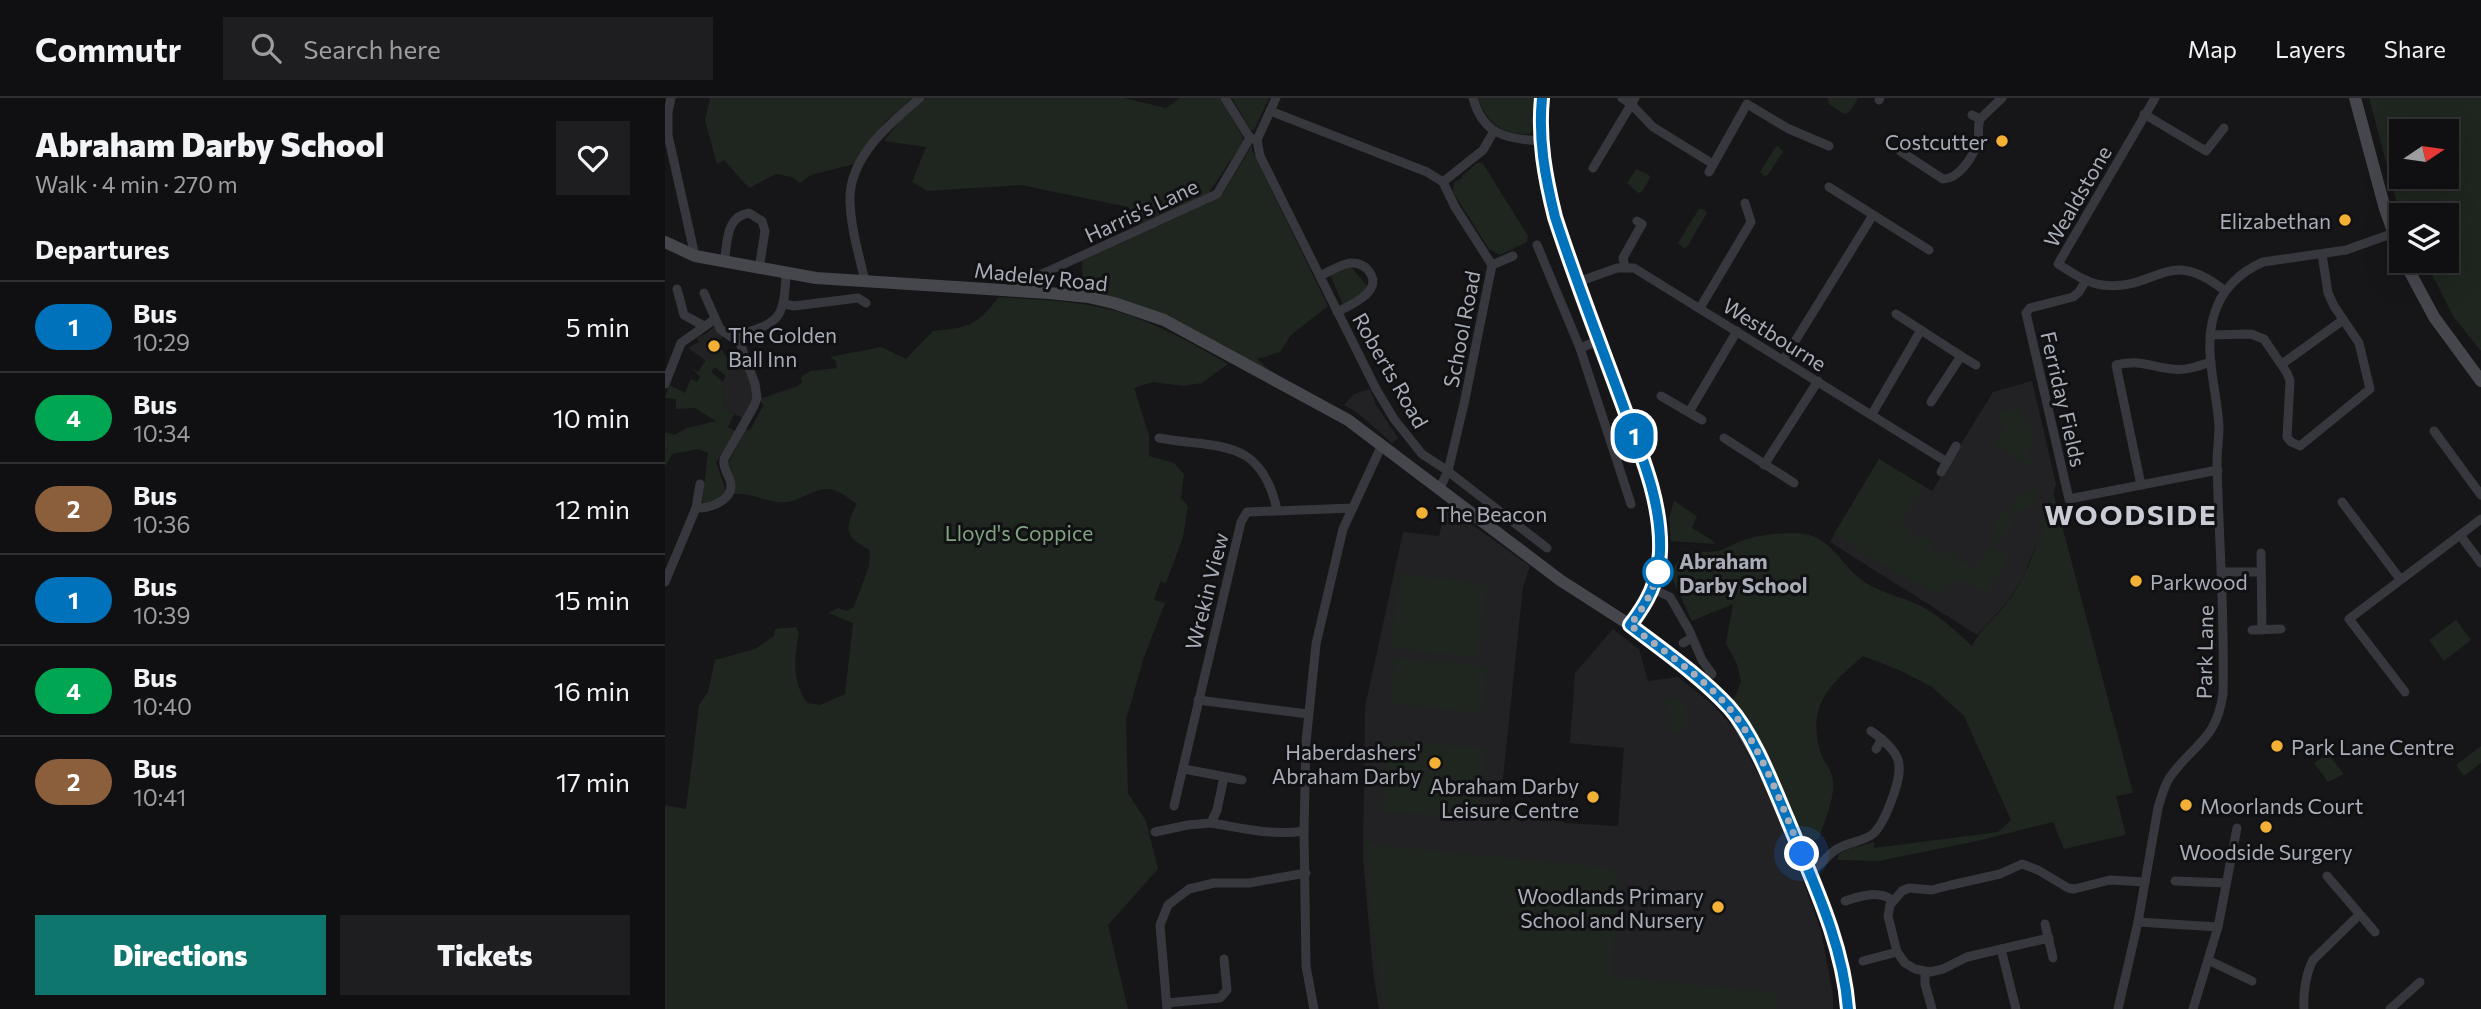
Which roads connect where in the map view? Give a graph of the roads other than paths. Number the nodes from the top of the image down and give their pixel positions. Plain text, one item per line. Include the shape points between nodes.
1 (671, 98) edge
2 (920, 98) edge
3 (1225, 98) edge
4 (1276, 98) edge
5 (1473, 98) edge
6 (1542, 98) edge
7 (1622, 98) edge
8 (1989, 98) edge
9 (2155, 98) edge
10 (2355, 98) edge
11 (1633, 101) edge
12 (2000, 101) edge
13 (1270, 111) junction
14 (2144, 114) junction
15 (2224, 128) dead end
16 (1494, 131) junction
17 (1254, 139) junction
18 (1540, 141) junction
19 (1829, 146) dead end
20 (1900, 150) dead end
21 (1593, 168) dead end
22 (1443, 183) junction
23 (1829, 187) dead end
24 (1745, 203) dead end
25 (1873, 215) junction
26 (2389, 216) edge
27 (1637, 221) dead end
28 (2389, 235) edge
29 (665, 242) edge
30 (1537, 245) dead end
31 (1929, 250) dead end
32 (2322, 254) junction
33 (695, 256) junction
34 (1513, 256) dead end
35 (724, 262) junction
36 (1492, 265) junction
37 (1625, 267) junction
38 (759, 270) junction
39 (786, 273) junction
40 (2410, 273) edge
41 (1320, 276) junction
42 (2086, 280) junction
43 (865, 281) junction
44 (1578, 282) junction
45 (677, 289) dead end
46 (2225, 291) junction
47 (1013, 292) junction
48 (704, 293) dead end
49 (866, 303) dead end
50 (785, 304) junction
51 (1700, 308) junction
52 (1337, 312) junction
53 (1896, 314) dead end
54 (715, 320) junction
55 (2343, 320) junction
56 (704, 326) junction
57 (1737, 331) junction
58 (1921, 331) junction
59 (2210, 335) junction
60 (734, 337) junction
61 (1600, 340) junction
62 (1580, 348) junction
63 (1961, 356) junction
64 (1784, 359) junction
65 (2211, 362) junction
66 (2282, 364) junction
67 (1976, 365) dead end
68 (1818, 381) junction
69 (2481, 381) edge
70 (665, 384) edge
71 (1661, 396) dead end
72 (1931, 402) dead end
73 (1689, 412) junction
74 (1872, 414) junction
75 (1702, 420) dead end
76 (2434, 431) dead end
77 (1159, 438) dead end
78 (1724, 438) dead end
79 (1956, 446) dead end
80 (1381, 447) junction
81 (1947, 462) junction
82 (1764, 465) junction
83 (2218, 470) junction
84 (1448, 471) junction
85 (1941, 472) dead end
86 (1794, 483) dead end
87 (700, 484) dead end
88 (2141, 485) junction
89 (1440, 488) junction
90 (2481, 495) edge
91 (2341, 502) dead end
92 (1631, 504) dead end
93 (696, 508) junction
94 (1353, 508) junction
95 (1277, 510) junction
96 (2481, 519) edge
97 (2460, 535) junction
98 (1547, 548) dead end
99 (2261, 553) dead end
100 (2481, 563) edge
101 (2222, 572) junction
102 (2261, 572) junction
103 (2400, 579) junction
104 (665, 582) edge
105 (1653, 589) junction
106 (1630, 625) junction
107 (2281, 629) dead end
108 (2252, 630) dead end
109 (2262, 630) junction
110 (1692, 638) junction
111 (1683, 643) dead end
112 (1712, 674) dead end
113 (2405, 692) dead end
114 (1198, 700) junction
115 (1308, 714) junction
116 (1871, 731) dead end
117 (1882, 739) junction
118 (1877, 749) dead end
119 (1184, 769) junction
120 (1224, 777) junction
121 (1242, 780) dead end
122 (1174, 806) dead end
123 (1211, 823) junction
124 (2237, 828) dead end
125 (1304, 831) junction
126 (1155, 832) dead end
127 (1810, 872) junction
128 (1306, 873) junction
129 (2327, 876) dead end
130 (2175, 881) dead end
131 (2144, 882) junction
132 (2227, 883) junction
133 (1845, 901) dead end
134 (1892, 901) junction
135 (2359, 915) junction
136 (2138, 922) junction
137 (2045, 924) dead end
138 (2218, 927) junction
139 (2375, 932) dead end
140 (2049, 939) junction
141 (2001, 949) junction
142 (1897, 953) junction
143 (2053, 958) dead end
144 (1224, 959) dead end
145 (1863, 961) dead end
146 (2210, 961) junction
147 (1925, 972) junction
148 (2252, 981) dead end
149 (2420, 982) dead end
150 (1167, 1006) edge
151 (1929, 1008) edge
152 (1314, 1009) edge
153 (1848, 1009) edge
154 (2016, 1009) edge
155 (2118, 1009) edge
156 (2193, 1009) edge
157 (2304, 1009) edge
158 (2390, 1009) edge

1 - 33 street via 668,135
2 - 43 street via 881,134 857,167 850,201
3 - 17 street, Roberts Road
4 - 13 street, Harris's Lane
5 - 16 street via 1477,111
6 - 18 main road
7 - 11 street
8 - 12 street
9 - 14 street, Wealdstone
10 - 26 main road
11 - 19 street via 1653,127 1711,168 1748,104
11 - 21 street
12 - 20 street via 1976,117 1977,143 1961,171 1950,179 1943,179
13 - 17 street, Harris's Lane
13 - 22 street via 1427,172
14 - 15 street via 2206,151
14 - 42 street, Wealdstone via 2058,264
16 - 18 street via 1514,139
16 - 22 street via 1483,150
17 - 41 street, Roberts Road
17 - 47 street, Harris's Lane via 1217,194 1018,285
18 - 44 main road via 1555,217
22 - 36 street, School Road
23 - 25 street
24 - 51 street via 1751,222
25 - 31 street
25 - 64 street
27 - 37 street via 1642,224 1623,258
28 - 32 street, Park Lane
29 - 33 main road, Madeley Road
30 - 62 street
32 - 46 street, Park Lane via 2263,262
32 - 55 street via 2328,293
33 - 35 main road, Madeley Road
34 - 36 street
35 - 38 main road, Madeley Road
35 - 38 street via 730,224 749,213 762,221 765,231
36 - 84 street, School Road
37 - 44 street
37 - 51 street, Westbourne
38 - 39 main road, Madeley Road
39 - 43 main road, Madeley Road
39 - 50 street
40 - 69 main road via 2434,317
41 - 52 street, Roberts Road
41 - 52 street, Roberts Road via 1349,262 1370,273 1370,290
42 - 46 street, Wealdstone via 2115,285 2180,269 2201,273
42 - 88 street, Ferriday Fields via 2073,297 2026,313 2069,499
43 - 47 main road, Madeley Road
44 - 61 main road
45 - 56 street via 684,315
46 - 59 street, Park Lane via 2214,312
47 - 80 main road, Madeley Road via 1088,297 1164,320 1348,421
48 - 54 street
49 - 50 street via 858,298
50 - 60 street via 776,320
51 - 57 street, Westbourne
52 - 84 street, Roberts Road via 1394,419 1422,454
53 - 58 street
54 - 56 street
54 - 60 street
55 - 66 street
55 - 66 street via 2359,343 2370,389 2300,446 2287,437 2290,381
56 - 70 street via 681,344
57 - 64 street, Westbourne
57 - 73 street
58 - 63 street
58 - 74 street
59 - 65 street, Park Lane
59 - 66 street via 2258,335
60 - 93 street via 744,352 757,398 724,459 729,493 710,506
61 - 62 street
61 - 105 main road via 1656,502 1660,553
62 - 92 street
63 - 67 street
63 - 72 street
64 - 68 street, Westbourne
65 - 83 street, Park Lane via 2219,427
65 - 88 street via 2173,370 2133,361 2116,365
68 - 74 street, Westbourne
68 - 82 street
71 - 73 street
73 - 75 street
74 - 81 street, Westbourne
76 - 90 street
77 - 95 street via 1241,452 1273,491
78 - 82 street
79 - 81 street
80 - 89 main road, Madeley Road
80 - 94 street
81 - 85 street
82 - 86 street
83 - 88 street, Ferriday Fields
83 - 101 street, Park Lane
84 - 89 street, School Road
84 - 98 street
87 - 93 street
89 - 106 main road, Madeley Road via 1560,580
91 - 103 street
93 - 104 street
94 - 95 street, Wrekin View
94 - 115 street via 1343,529 1316,644
95 - 114 street, Wrekin View via 1247,512 1241,522
96 - 97 street
97 - 100 street
97 - 103 street
99 - 102 street
101 - 102 street
101 - 131 street, Park Lane via 2220,710 2210,734 2163,791
102 - 109 street
103 - 113 street via 2349,619
105 - 106 main road
105 - 110 street via 1670,597
106 - 127 main road, Madeley Road via 1730,709 1771,781
107 - 109 street
108 - 109 street
110 - 111 street
110 - 112 street
114 - 115 street
114 - 119 street, Wrekin View
115 - 125 street
116 - 117 street
117 - 118 street
117 - 127 street via 1896,754 1900,777 1876,831 1833,851
119 - 120 street
119 - 122 street, Wrekin View
120 - 121 street
120 - 123 street
123 - 125 street via 1260,832
123 - 126 street
124 - 132 street
125 - 128 street
127 - 153 main road, Madeley Road via 1833,935
128 - 150 street via 1249,883 1214,883 1189,889 1168,905 1160,925
128 - 152 street via 1306,966
129 - 135 street
130 - 132 street
131 - 134 street via 2110,880 2074,889 2022,864 2000,874 1931,890 1909,888
131 - 136 street, Park Lane
132 - 138 street
133 - 134 street via 1871,894
134 - 142 street via 1888,916
135 - 139 street
135 - 157 street via 2309,966
136 - 138 street
136 - 155 street, Park Lane
137 - 140 street
138 - 146 street
140 - 141 street
140 - 143 street
141 - 147 street
141 - 154 street
142 - 145 street
142 - 147 street via 1905,963
144 - 150 street via 1227,990 1220,998
146 - 148 street
146 - 156 street
147 - 151 street
149 - 158 street

